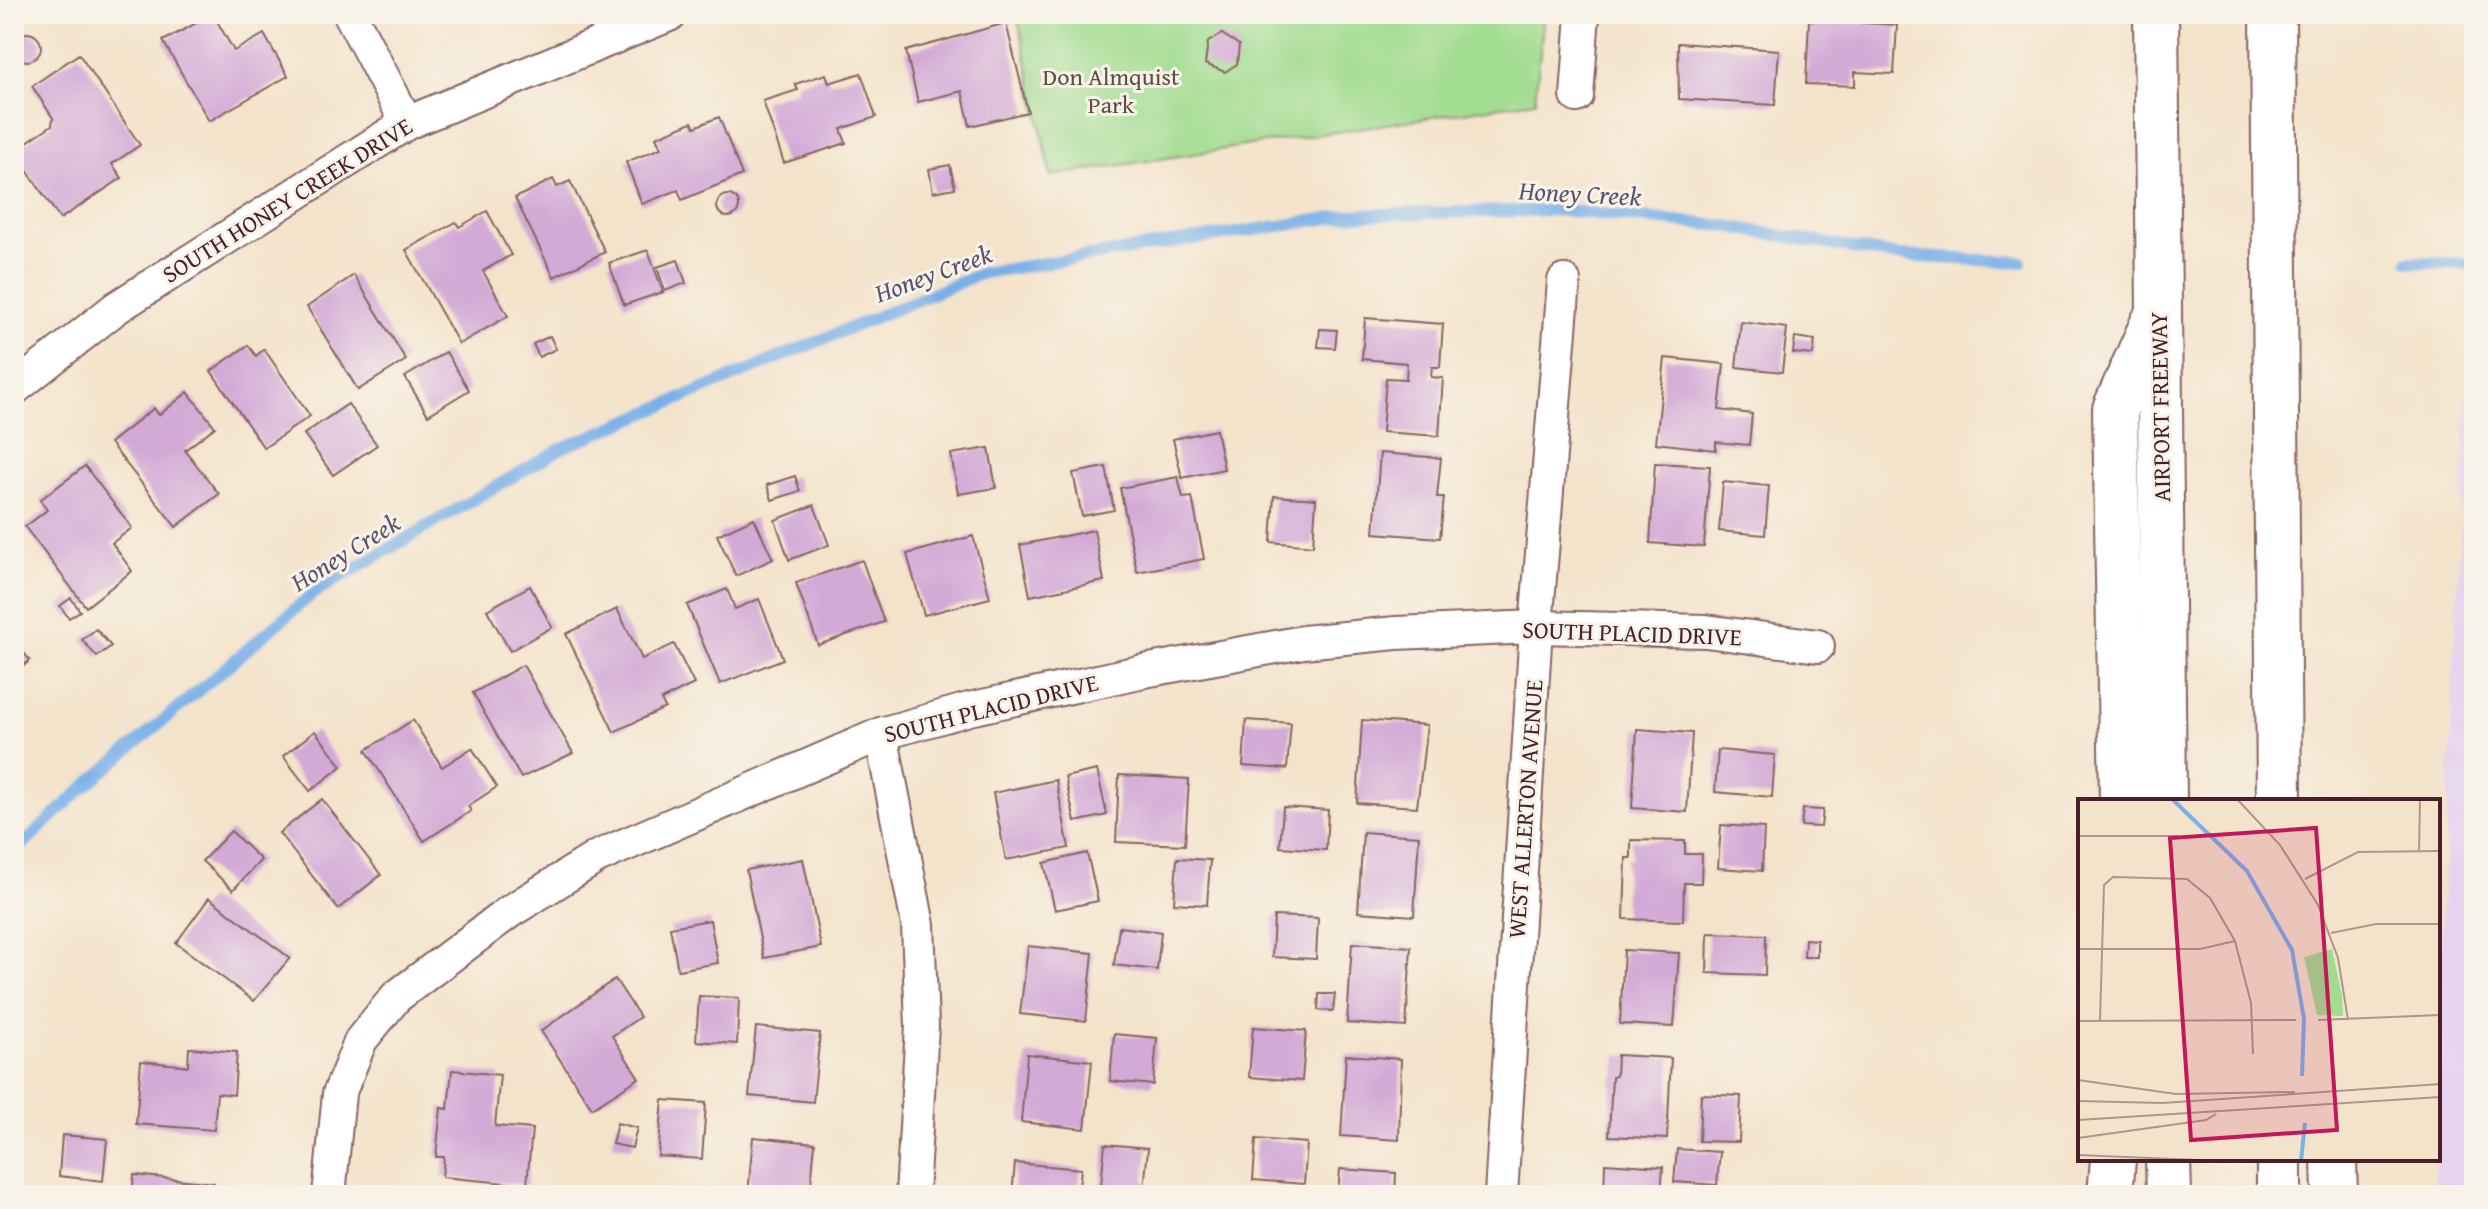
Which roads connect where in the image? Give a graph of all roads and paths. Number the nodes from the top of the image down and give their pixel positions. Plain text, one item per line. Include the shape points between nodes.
1 (350, 14) edge
2 (671, 14) edge
3 (1583, 14) edge
4 (2156, 14) edge
5 (2273, 14) edge
6 (1577, 96) dead end
7 (407, 123) junction
8 (1564, 281) dead end
9 (2159, 310) junction
10 (14, 389) edge
11 (1536, 627) junction
12 (1818, 646) dead end
13 (881, 734) junction
14 (2122, 799) edge
15 (2164, 799) edge
16 (2279, 799) edge
17 (2113, 1161) edge
18 (2168, 1161) edge
19 (2279, 1161) edge
20 (2334, 1161) edge
21 (329, 1195) edge
22 (912, 1195) edge
23 (1501, 1195) edge
24 (2110, 1195) edge
25 (2169, 1195) edge
26 (2279, 1195) edge
27 (2335, 1195) edge

1 - 7 street
2 - 7 street, SOUTH HONEY CREEK DRIVE
3 - 6 street
4 - 9 highway, AIRPORT FREEWAY
5 - 16 highway
7 - 10 street, SOUTH HONEY CREEK DRIVE via 116,308
8 - 11 street, WEST ALLERTON AVENUE
9 - 14 highway via 2115,409
9 - 15 highway, AIRPORT FREEWAY
11 - 12 street, SOUTH PLACID DRIVE via 1706,631
11 - 13 street, SOUTH PLACID DRIVE via 1303,642 984,705
11 - 23 street, WEST ALLERTON AVENUE
13 - 21 street, SOUTH PLACID DRIVE via 597,857 509,912 396,997 361,1040 339,1094
13 - 22 street via 918,925 922,1026
17 - 24 highway
18 - 25 highway
19 - 26 highway
20 - 27 highway

